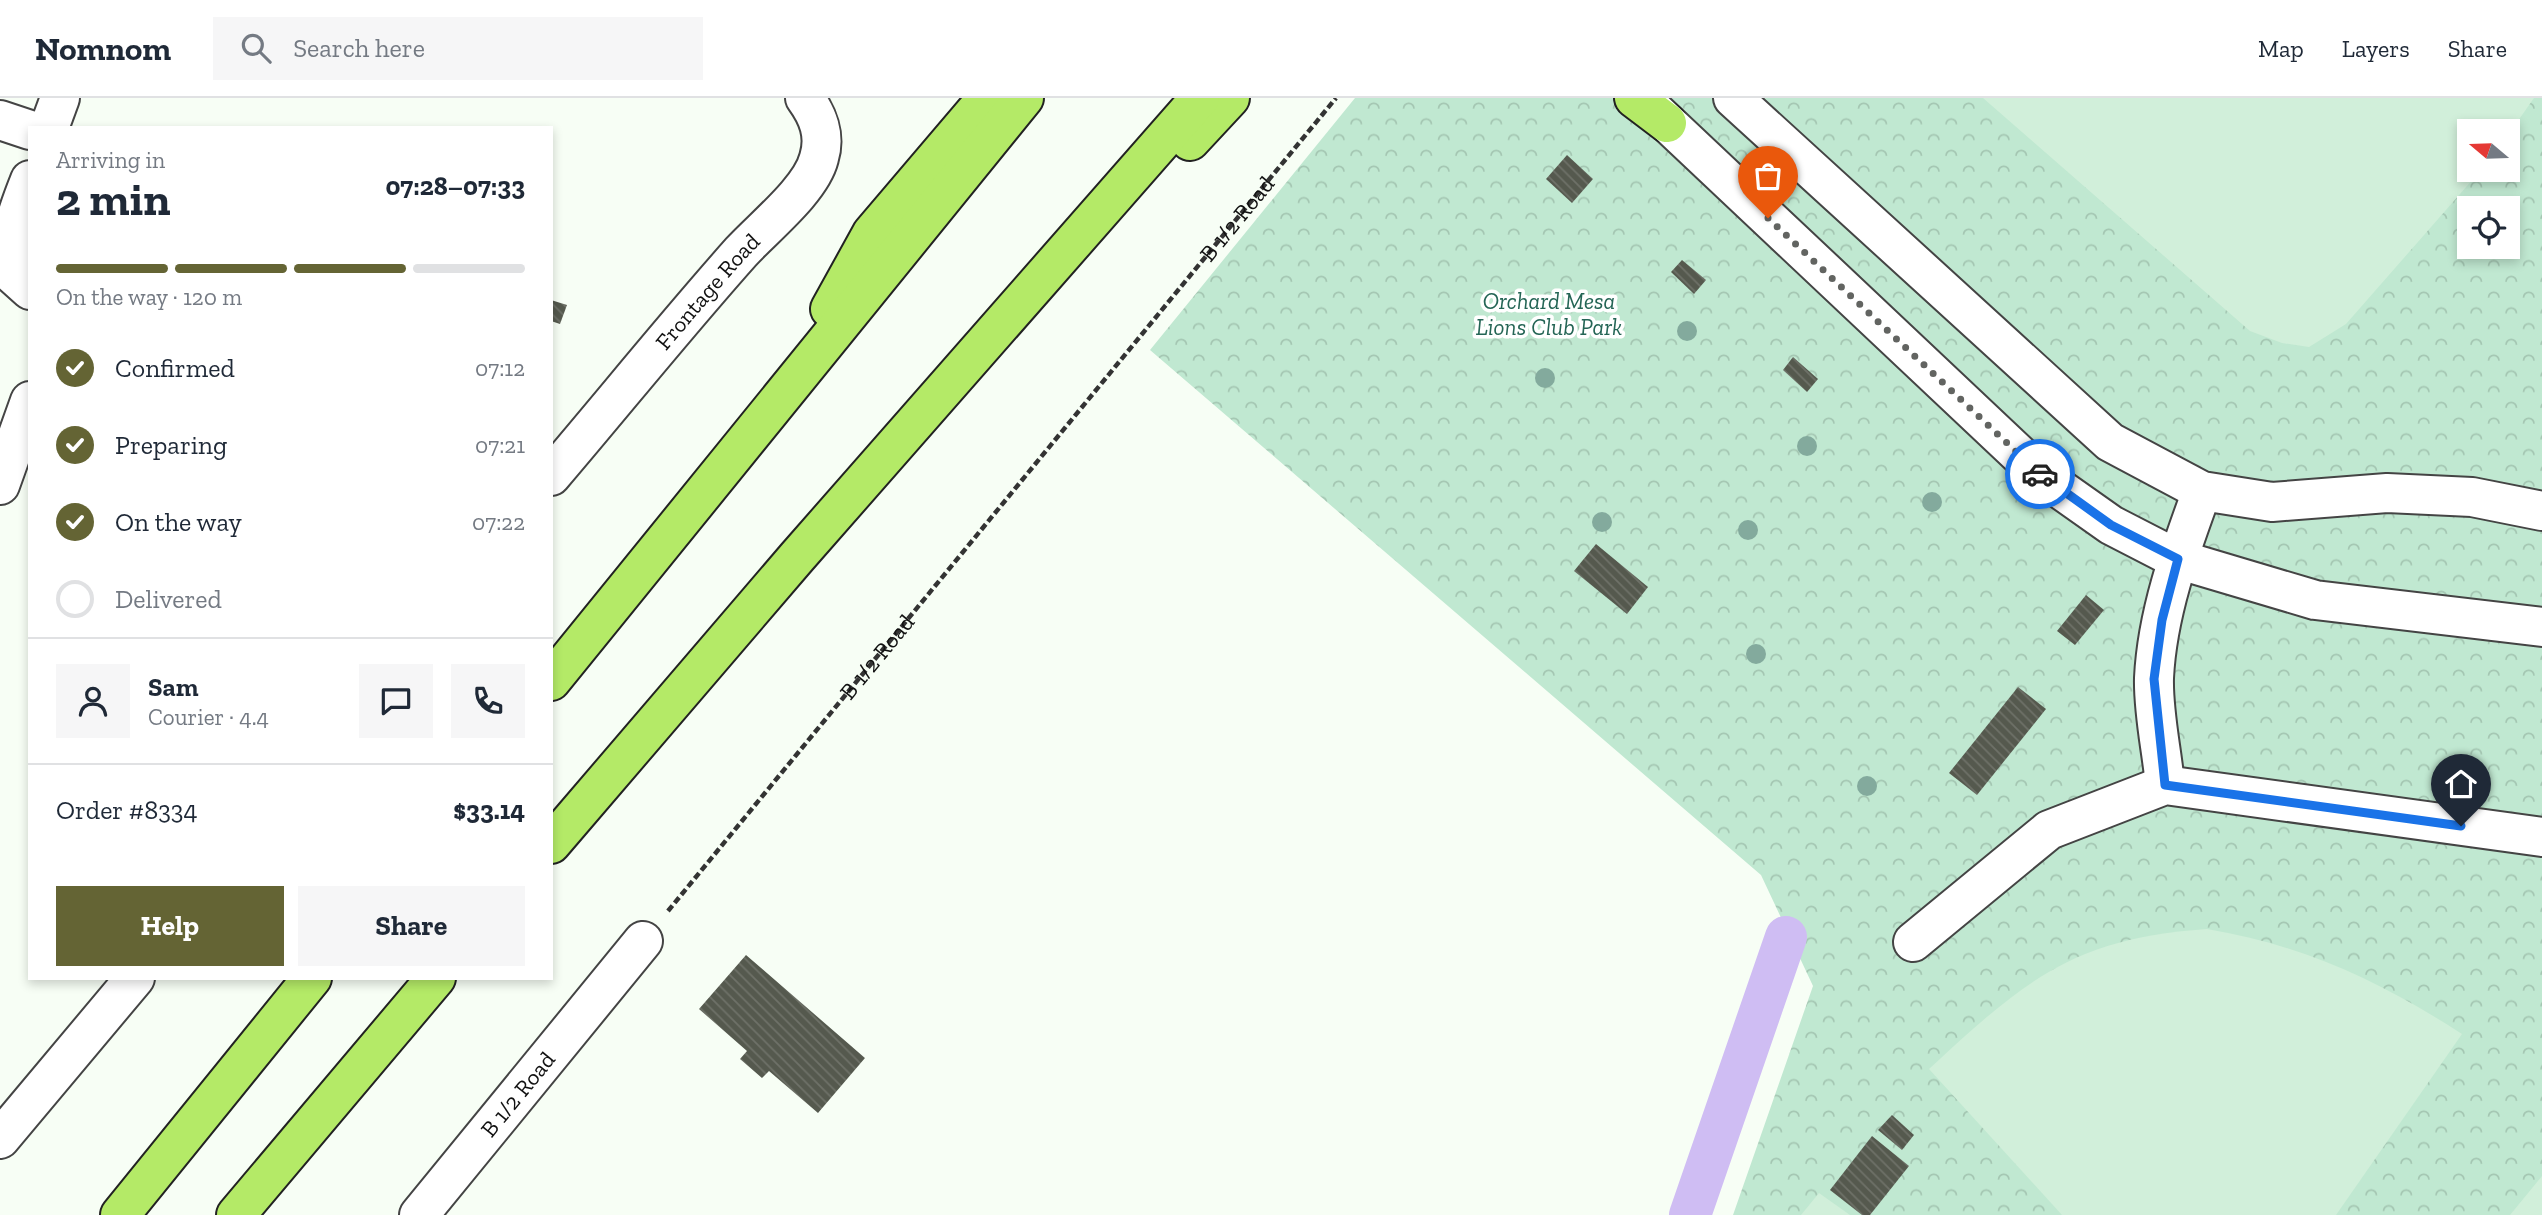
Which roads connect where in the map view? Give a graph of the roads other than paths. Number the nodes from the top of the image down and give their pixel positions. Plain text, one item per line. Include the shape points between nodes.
1 (60, 98) edge
2 (805, 98) edge
3 (987, 98) edge
4 (1024, 98) edge
5 (1200, 98) edge
6 (1230, 98) edge
7 (1634, 98) edge
8 (1733, 98) edge
9 (1654, 110) edge
10 (0, 120) edge
11 (50, 126) edge
12 (28, 129) edge
13 (28, 185) edge
14 (28, 288) edge
15 (777, 403) junction
16 (28, 407) edge
17 (553, 474) edge
18 (0, 485) edge
19 (2202, 491) junction
20 (2542, 511) edge
21 (797, 557) junction
22 (2178, 559) junction
23 (2542, 627) edge
24 (553, 679) edge
25 (2165, 785) junction
26 (2542, 837) edge
27 (553, 842) edge
28 (643, 941) road end
29 (1913, 942) dead end
30 (133, 980) edge
31 (310, 980) edge
32 (434, 980) edge
33 (0, 1139) edge
34 (120, 1215) edge
35 (236, 1215) edge
36 (419, 1215) edge

1 - 11 street
2 - 17 street, Frontage Road via 817,115 821,137 820,158 810,176
3 - 15 highway via 872,233
4 - 15 highway
5 - 21 highway
6 - 21 highway
7 - 9 highway
8 - 19 street via 2110,442
9 - 22 street via 2043,477 2111,525
10 - 12 street
13 - 14 street via 16,215 9,271
15 - 24 highway
16 - 18 street
19 - 20 street via 2272,502 2387,493 2472,497
19 - 22 street
21 - 27 highway
22 - 23 street via 2315,600
22 - 25 street via 2162,620 2154,679
25 - 26 street
25 - 29 street via 2049,830
28 - 36 street, B 1/2 Road
30 - 33 street
31 - 34 highway
32 - 35 highway

